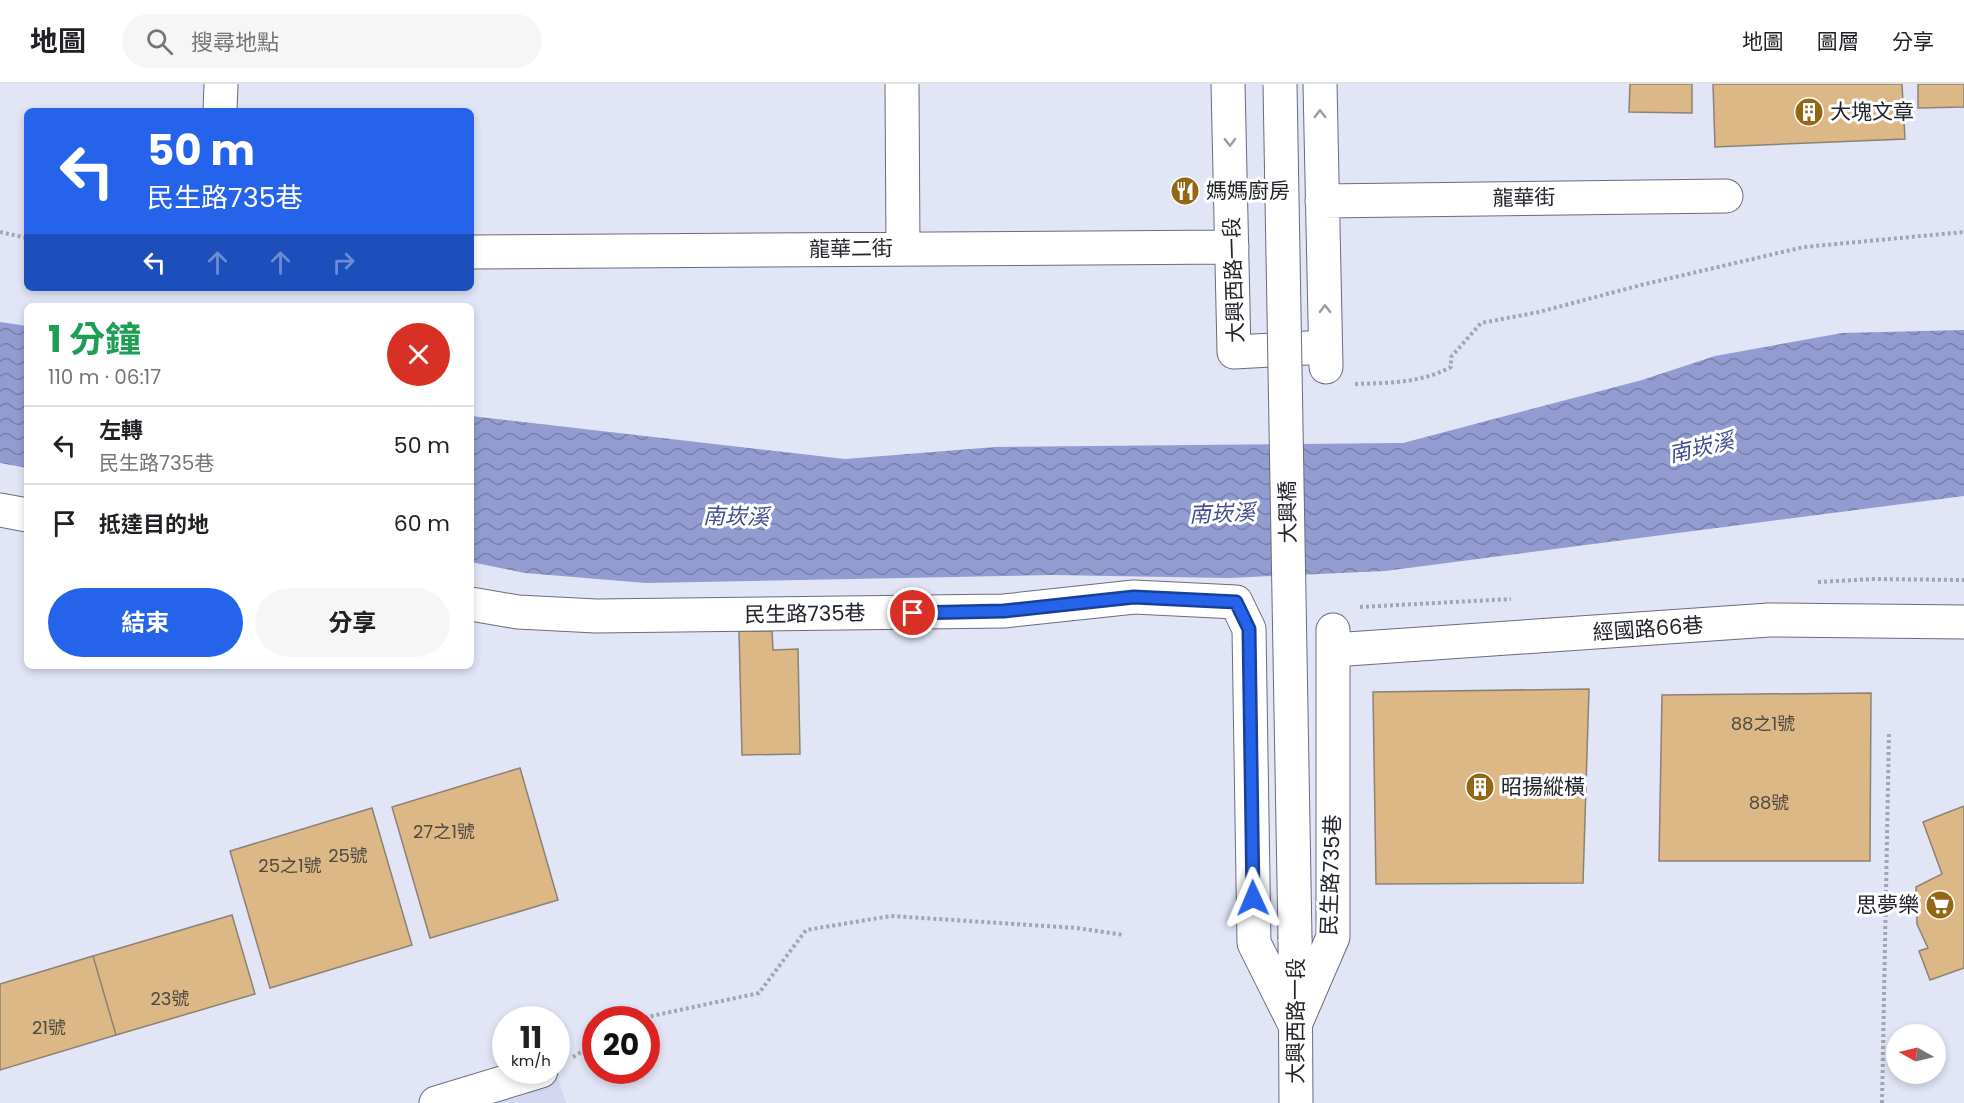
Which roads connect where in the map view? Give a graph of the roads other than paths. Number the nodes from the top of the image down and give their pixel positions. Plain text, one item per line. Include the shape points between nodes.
1 (221, 84) edge
2 (902, 84) edge
3 (1228, 84) edge
4 (1280, 84) edge
5 (1320, 84) edge
6 (220, 108) edge
7 (1726, 196) dead end
8 (1322, 201) junction
9 (1232, 247) junction
10 (903, 248) junction
11 (474, 252) edge
12 (0, 510) edge
13 (24, 514) edge
14 (474, 605) edge
15 (1964, 622) edge
16 (1333, 640) joint
17 (1295, 939) joint
18 (1295, 1025) junction
19 (499, 1084) edge
20 (436, 1103) edge
21 (1296, 1103) edge

1 - 6 street
2 - 10 street
3 -> 9 street, 大興西路一段
4 - 17 street, 大興橋, bridge
8 -> 5 street
7 - 8 street, 龍華街
9 -> 8 street, 大興西路一段 via 1234,352 1333,366
9 - 10 street, 龍華二街
10 - 11 street, 龍華二街
12 - 13 street
14 - 18 street, 民生路735巷 via 518,612 608,616 1004,611 1134,597 1236,602 1249,629 1254,943
15 - 16 street, 經國路66巷 via 1769,620
16 - 18 street, 民生路735巷 via 1333,937
17 - 18 street, 大興西路一段
18 - 21 street, 大興西路一段
19 - 20 street

